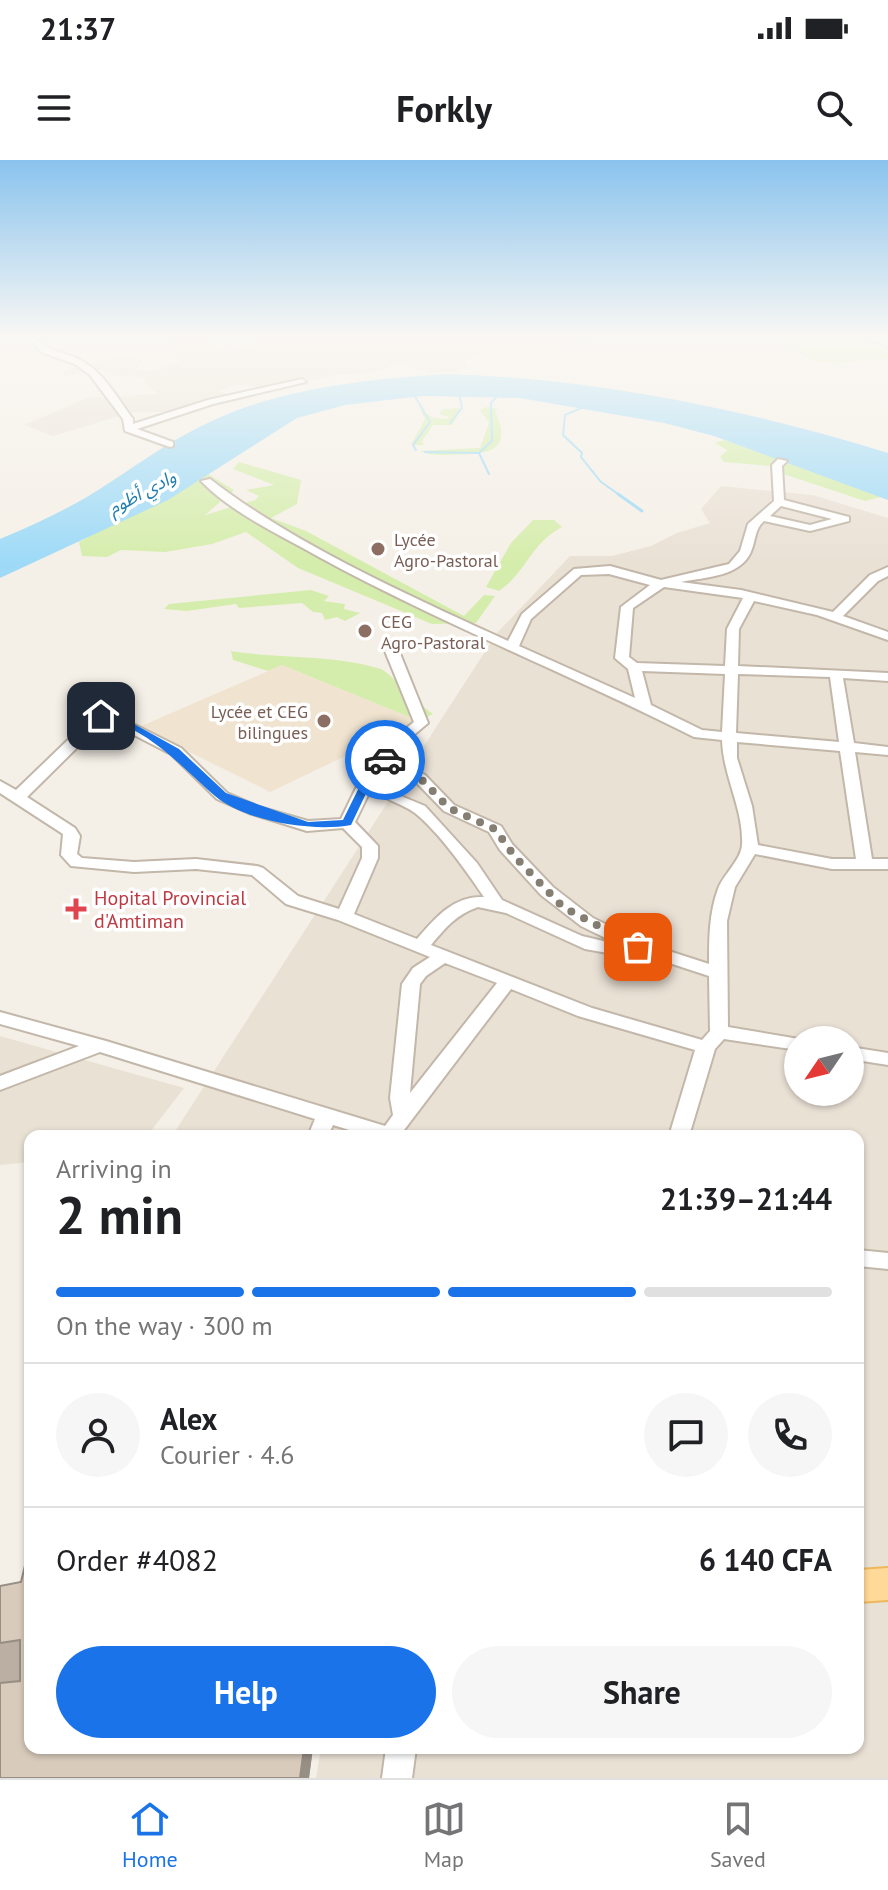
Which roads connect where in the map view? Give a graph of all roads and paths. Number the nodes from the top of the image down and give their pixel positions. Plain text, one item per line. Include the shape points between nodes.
1 (122, 412) edge
2 (182, 412) edge
3 (128, 429) junction
4 (170, 444) dead end
5 (782, 461) dead end
6 (206, 481) dead end
7 (779, 502) junction
8 (761, 517) junction
9 (888, 560) edge
10 (733, 567) junction
11 (888, 569) edge
12 (662, 583) junction
13 (744, 596) junction
14 (835, 617) junction
15 (888, 636) edge
16 (511, 649) junction
17 (392, 651) dead end
18 (634, 667) junction
19 (729, 669) junction
20 (836, 673) junction
21 (888, 677) edge
22 (645, 708) junction
23 (729, 735) junction
24 (847, 747) junction
25 (888, 751) edge
26 (379, 757) junction
27 (366, 778) junction
28 (0, 786) edge
29 (19, 796) junction
30 (347, 823) junction
31 (750, 848) junction
32 (865, 864) junction
33 (888, 864) edge
34 (494, 900) junction
35 (344, 916) junction
36 (421, 946) junction
37 (658, 953) junction
38 (444, 955) junction
39 (719, 973) junction
40 (508, 981) junction
41 (0, 1018) edge
42 (713, 1039) junction
43 (784, 1043) edge
44 (99, 1045) junction
45 (864, 1055) edge
46 (888, 1059) edge
47 (0, 1083) edge
48 (327, 1114) junction
49 (403, 1114) junction
50 (320, 1130) edge
51 (373, 1130) edge
52 (394, 1130) edge
53 (681, 1130) edge
54 (864, 1259) edge
55 (888, 1261) edge
56 (888, 1584) edge
57 (864, 1586) edge
58 (400, 1754) edge
59 (397, 1778) edge

1 - 3 street
2 - 3 street
3 - 4 street
5 - 7 street via 777,465
6 - 16 street via 251,514 348,568
7 - 8 street
7 - 8 street via 845,519 808,528
8 - 10 street via 752,526 746,552
9 - 11 street
10 - 12 street
10 - 13 street
11 - 14 street
12 - 13 street
12 - 16 street via 604,570 572,574 526,617
12 - 18 street via 627,607 622,658
13 - 14 street
13 - 19 street via 733,629
14 - 15 street
16 - 22 street
17 - 26 street via 421,723
18 - 19 street
18 - 22 street
19 - 20 street
19 - 23 street
20 - 21 street
20 - 24 street
22 - 23 street via 693,733
23 - 24 street
23 - 31 street
24 - 25 street
24 - 32 street
26 - 27 street
26 - 37 street via 420,778 449,808 495,829 563,907
27 - 30 street
27 - 34 street via 391,797 420,809
28 - 29 street
29 - 30 street via 107,715 176,751 222,796 307,826
29 - 35 street via 69,831 69,855 77,863 236,867 264,874 292,900
30 - 35 street via 370,846 370,858
31 - 32 street via 832,864
31 - 39 street via 727,887 718,921
32 - 33 street
34 - 36 street via 440,919
34 - 37 street via 577,941
35 - 36 street
36 - 38 street
37 - 39 street
38 - 40 street
38 - 49 street via 411,984
39 - 42 street
40 - 42 street via 585,1012
40 - 49 street
41 - 44 street
42 - 43 street
42 - 53 street
44 - 47 street
44 - 48 street
45 - 46 street
48 - 50 street
48 - 51 street
49 - 52 street
54 - 55 street
56 - 57 main road
58 - 59 street

